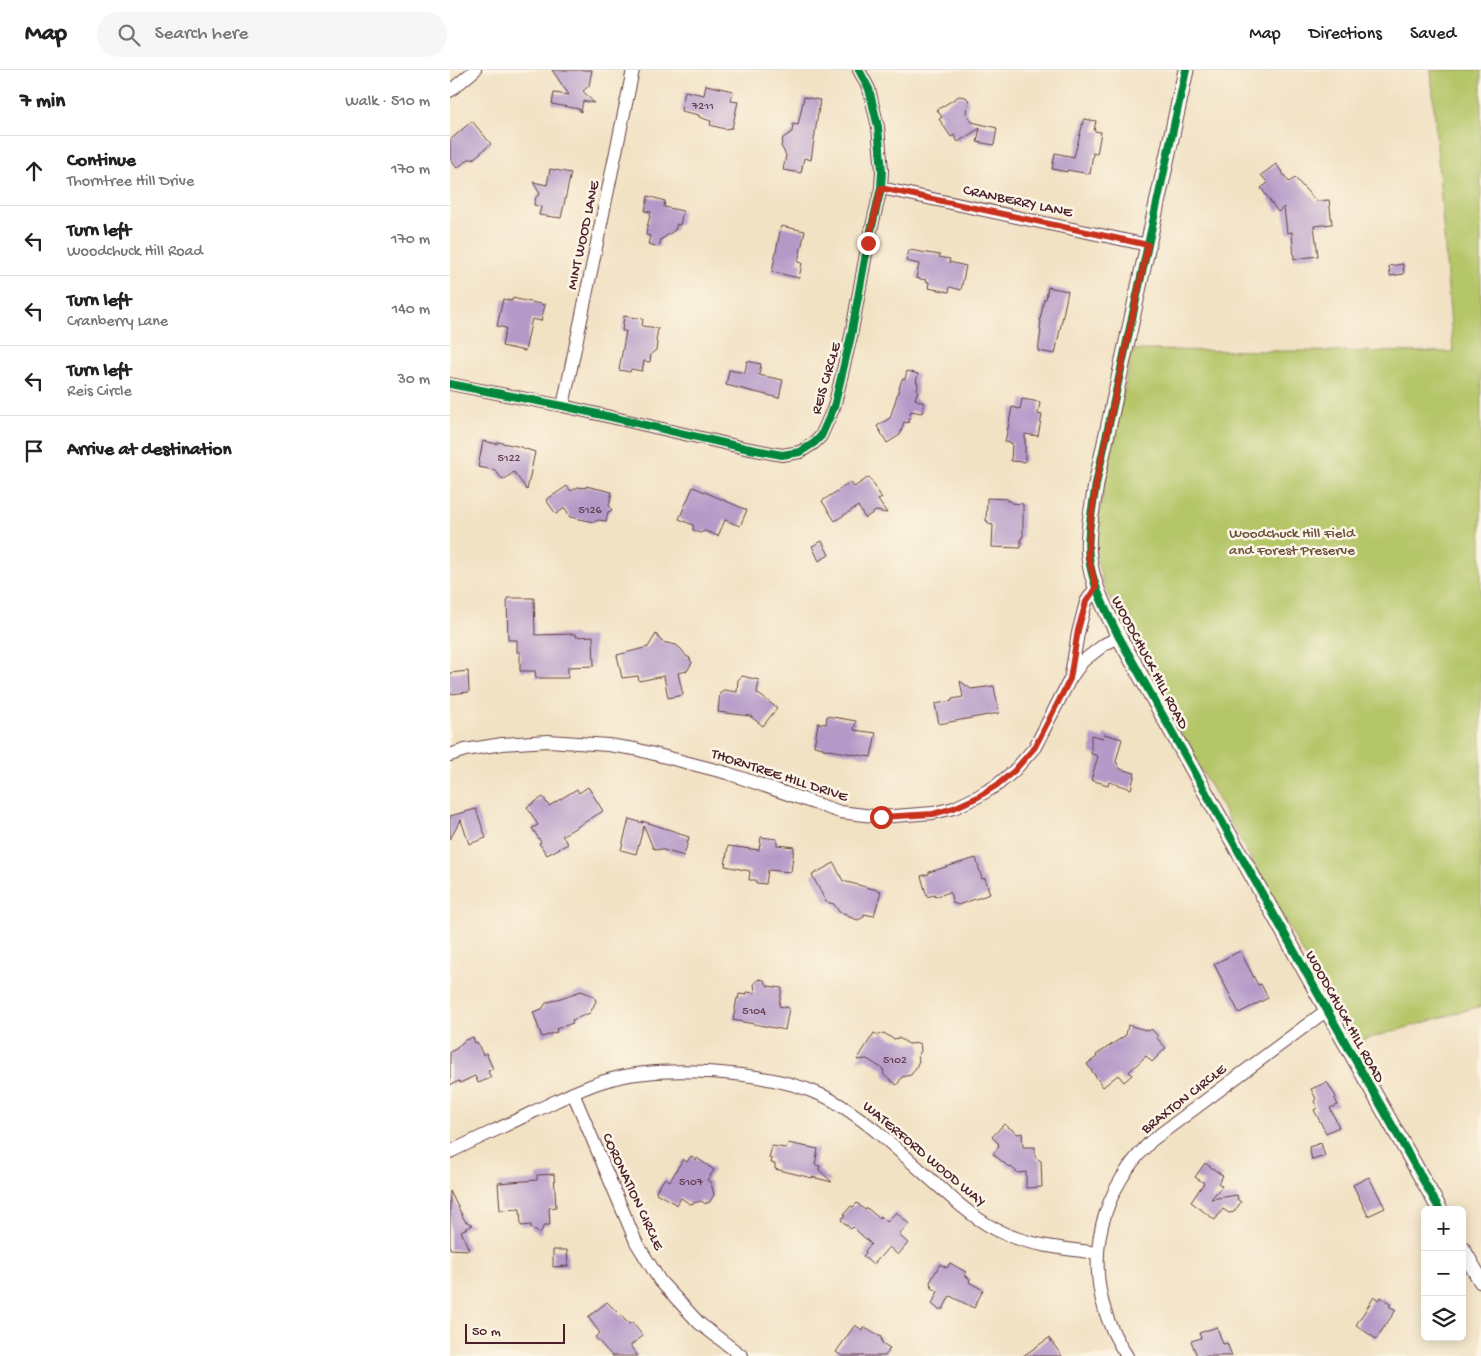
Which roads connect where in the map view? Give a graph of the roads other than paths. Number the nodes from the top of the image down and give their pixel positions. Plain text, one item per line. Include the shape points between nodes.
1 (475, 70) edge
2 (633, 70) edge
3 (859, 70) edge
4 (1186, 70) edge
5 (450, 91) edge
6 (881, 188) junction
7 (1148, 245) junction
8 (450, 384) edge
9 (563, 406) junction
10 (1096, 587) junction
11 (1119, 638) junction
12 (1070, 679) junction
13 (450, 755) edge
14 (1327, 1010) junction
15 (573, 1093) junction
16 (450, 1152) edge
17 (1438, 1206) edge
18 (1464, 1251) edge
19 (1097, 1253) junction
20 (1481, 1281) edge
21 (742, 1356) edge
22 (1127, 1356) edge

1 - 5 street
2 - 9 street, MINT WOOD LANE
3 - 6 street, REIS CIRCLE via 869,89 878,127
4 - 7 street, WOODCHUCK HILL ROAD
6 - 7 street, CRANBERRY LANE
6 - 9 street, REIS CIRCLE via 834,407 821,436 814,443 800,452 782,455
7 - 10 street, WOODCHUCK HILL ROAD via 1096,484 1088,556
8 - 9 street, REIS CIRCLE
10 - 11 street, WOODCHUCK HILL ROAD
10 - 12 street, THORNTREE HILL DRIVE via 1086,602 1078,630
11 - 12 street, THORNTREE HILL DRIVE via 1092,653
11 - 14 street, WOODCHUCK HILL ROAD
12 - 13 street, THORNTREE HILL DRIVE via 1035,747 1014,771 978,797 933,814 881,817 840,812 727,773 608,745 548,741 502,744
14 - 17 street, WOODCHUCK HILL ROAD
14 - 19 street, BRAXTON CIRCLE via 1151,1141 1129,1166 1112,1194 1101,1226
15 - 16 street, WATERFORD WOOD WAY
15 - 19 street, WATERFORD WOOD WAY via 608,1080 646,1072 757,1077 801,1087 821,1094 861,1119 989,1226 1015,1238
15 - 21 street, CORONATION CIRCLE via 636,1242 660,1281 699,1323
18 - 20 street
19 - 22 street, BRAXTON CIRCLE via 1102,1304 1112,1331

